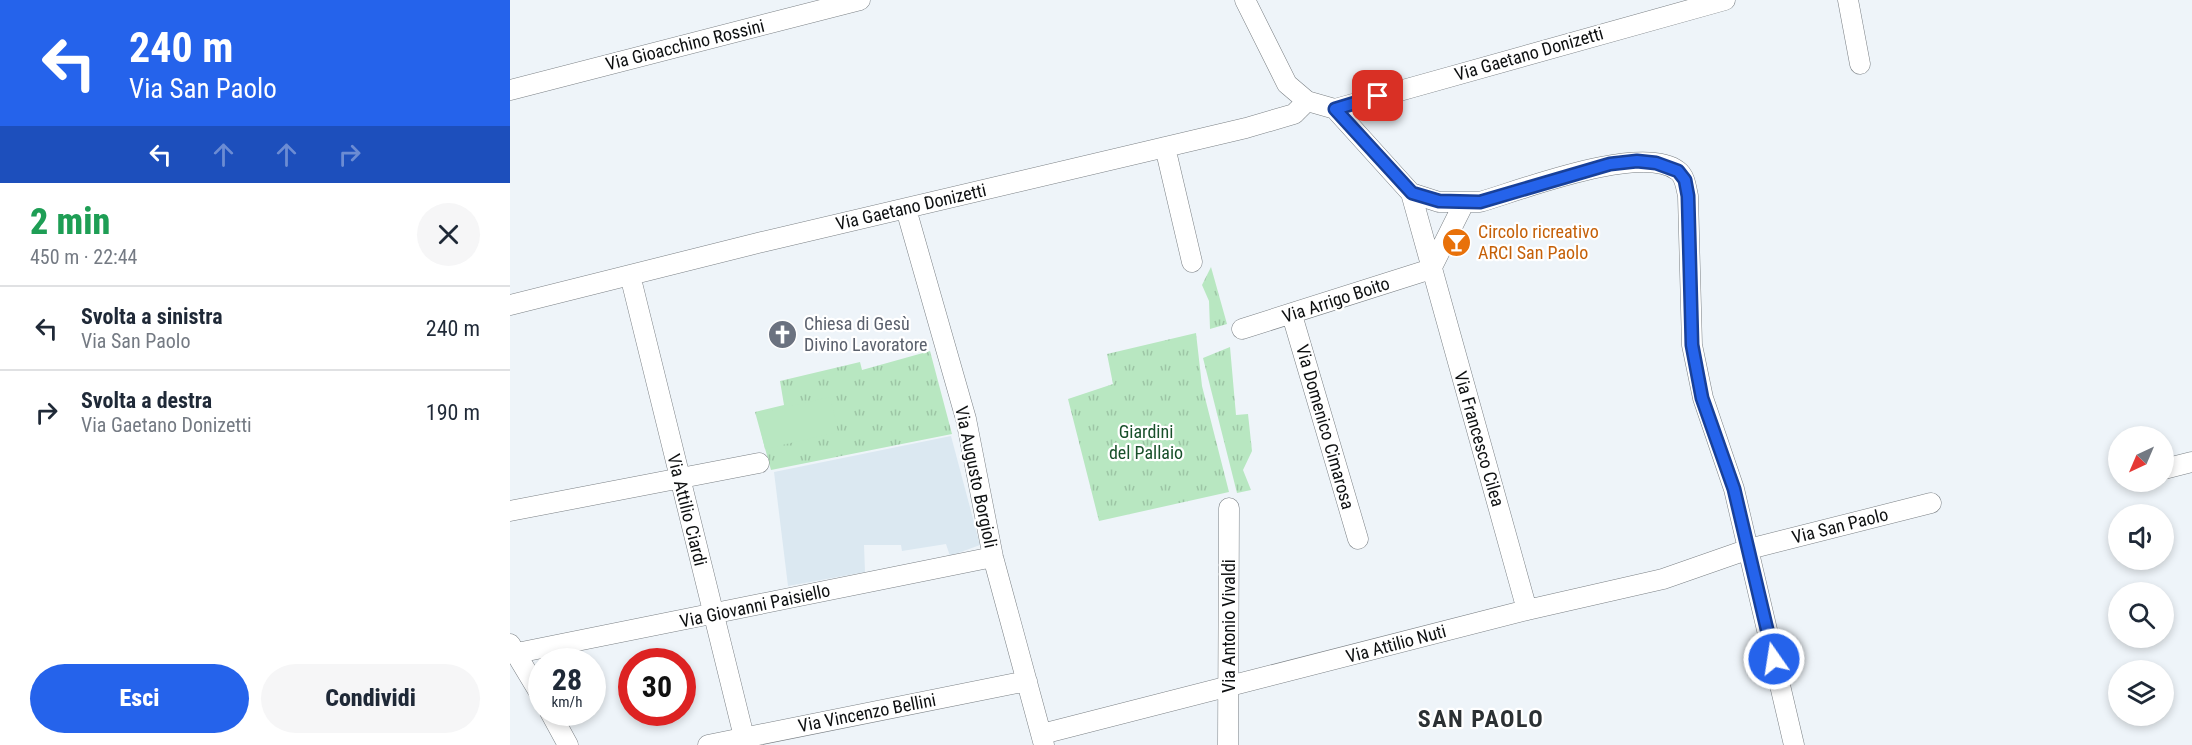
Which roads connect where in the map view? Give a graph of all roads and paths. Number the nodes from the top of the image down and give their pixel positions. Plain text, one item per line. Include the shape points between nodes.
1 (860, 0) edge
2 (1245, 0) edge
3 (1725, 0) edge
4 (1848, 0) edge
5 (1684, 5) edge
6 (1860, 64) dead end
7 (510, 90) edge
8 (1307, 101) junction
9 (1335, 109) junction
10 (1165, 147) junction
11 (1412, 193) junction
12 (1464, 203) junction
13 (906, 209) junction
14 (1192, 262) dead end
15 (1431, 269) junction
16 (630, 275) junction
17 (510, 305) edge
18 (1292, 315) junction
19 (1242, 329) dead end
20 (2192, 462) edge
21 (759, 463) dead end
22 (2174, 466) edge
23 (679, 480) junction
24 (1931, 503) dead end
25 (1229, 507) dead end
26 (510, 512) edge
27 (1358, 539) dead end
28 (1749, 549) junction
29 (993, 557) junction
30 (1527, 610) junction
31 (712, 615) junction
32 (514, 649) edge
33 (528, 673) edge
34 (1027, 681) junction
35 (1230, 686) junction
36 (558, 726) edge
37 (1043, 740) edge
38 (745, 741) edge
39 (568, 745) edge
40 (708, 745) edge
41 (1228, 745) edge
42 (1794, 745) edge

1 - 7 street, Via Gioacchino Rossini
2 - 8 street via 1287,84
3 - 5 street, Via Gaetano Donizetti
4 - 6 street
5 - 9 street, Via Gaetano Donizetti
8 - 9 street
8 - 10 street, Via Gaetano Donizetti via 1294,114
9 - 11 street
10 - 13 street, Via Gaetano Donizetti
10 - 14 street
11 - 12 street
11 - 15 street, Via Francesco Cilea
12 - 15 street
12 - 28 street via 1480,202 1610,164 1637,161 1678,171 1685,180 1688,196 1692,345 1702,398 1734,489
13 - 16 street, Via Gaetano Donizetti
13 - 29 street, Via Augusto Borgioli via 966,419
15 - 18 street, Via Arrigo Boito
15 - 30 street, Via Francesco Cilea
16 - 17 street, Via Gaetano Donizetti
16 - 23 street, Via Attilio Ciardi
18 - 19 street, Via Arrigo Boito
18 - 27 street, Via Domenico Cimarosa
20 - 22 street
21 - 23 street
23 - 26 street
23 - 31 street, Via Attilio Ciardi
24 - 28 street, Via San Paolo
25 - 35 street, Via Antonio Vivaldi
28 - 30 street, Via Attilio Nuti via 1663,579
28 - 42 street
29 - 31 street, Via Giovanni Paisiello
29 - 34 street, Via Augusto Borgioli
30 - 35 street, Via Attilio Nuti
31 - 32 street, Via Giovanni Paisiello
31 - 38 street, Via Attilio Ciardi
32 - 33 street
34 - 37 street, Via Augusto Borgioli
34 - 38 street, Via Vincenzo Bellini
35 - 37 street, Via Attilio Nuti
35 - 41 street, Via Antonio Vivaldi
36 - 39 street
38 - 40 street, Via Vincenzo Bellini

